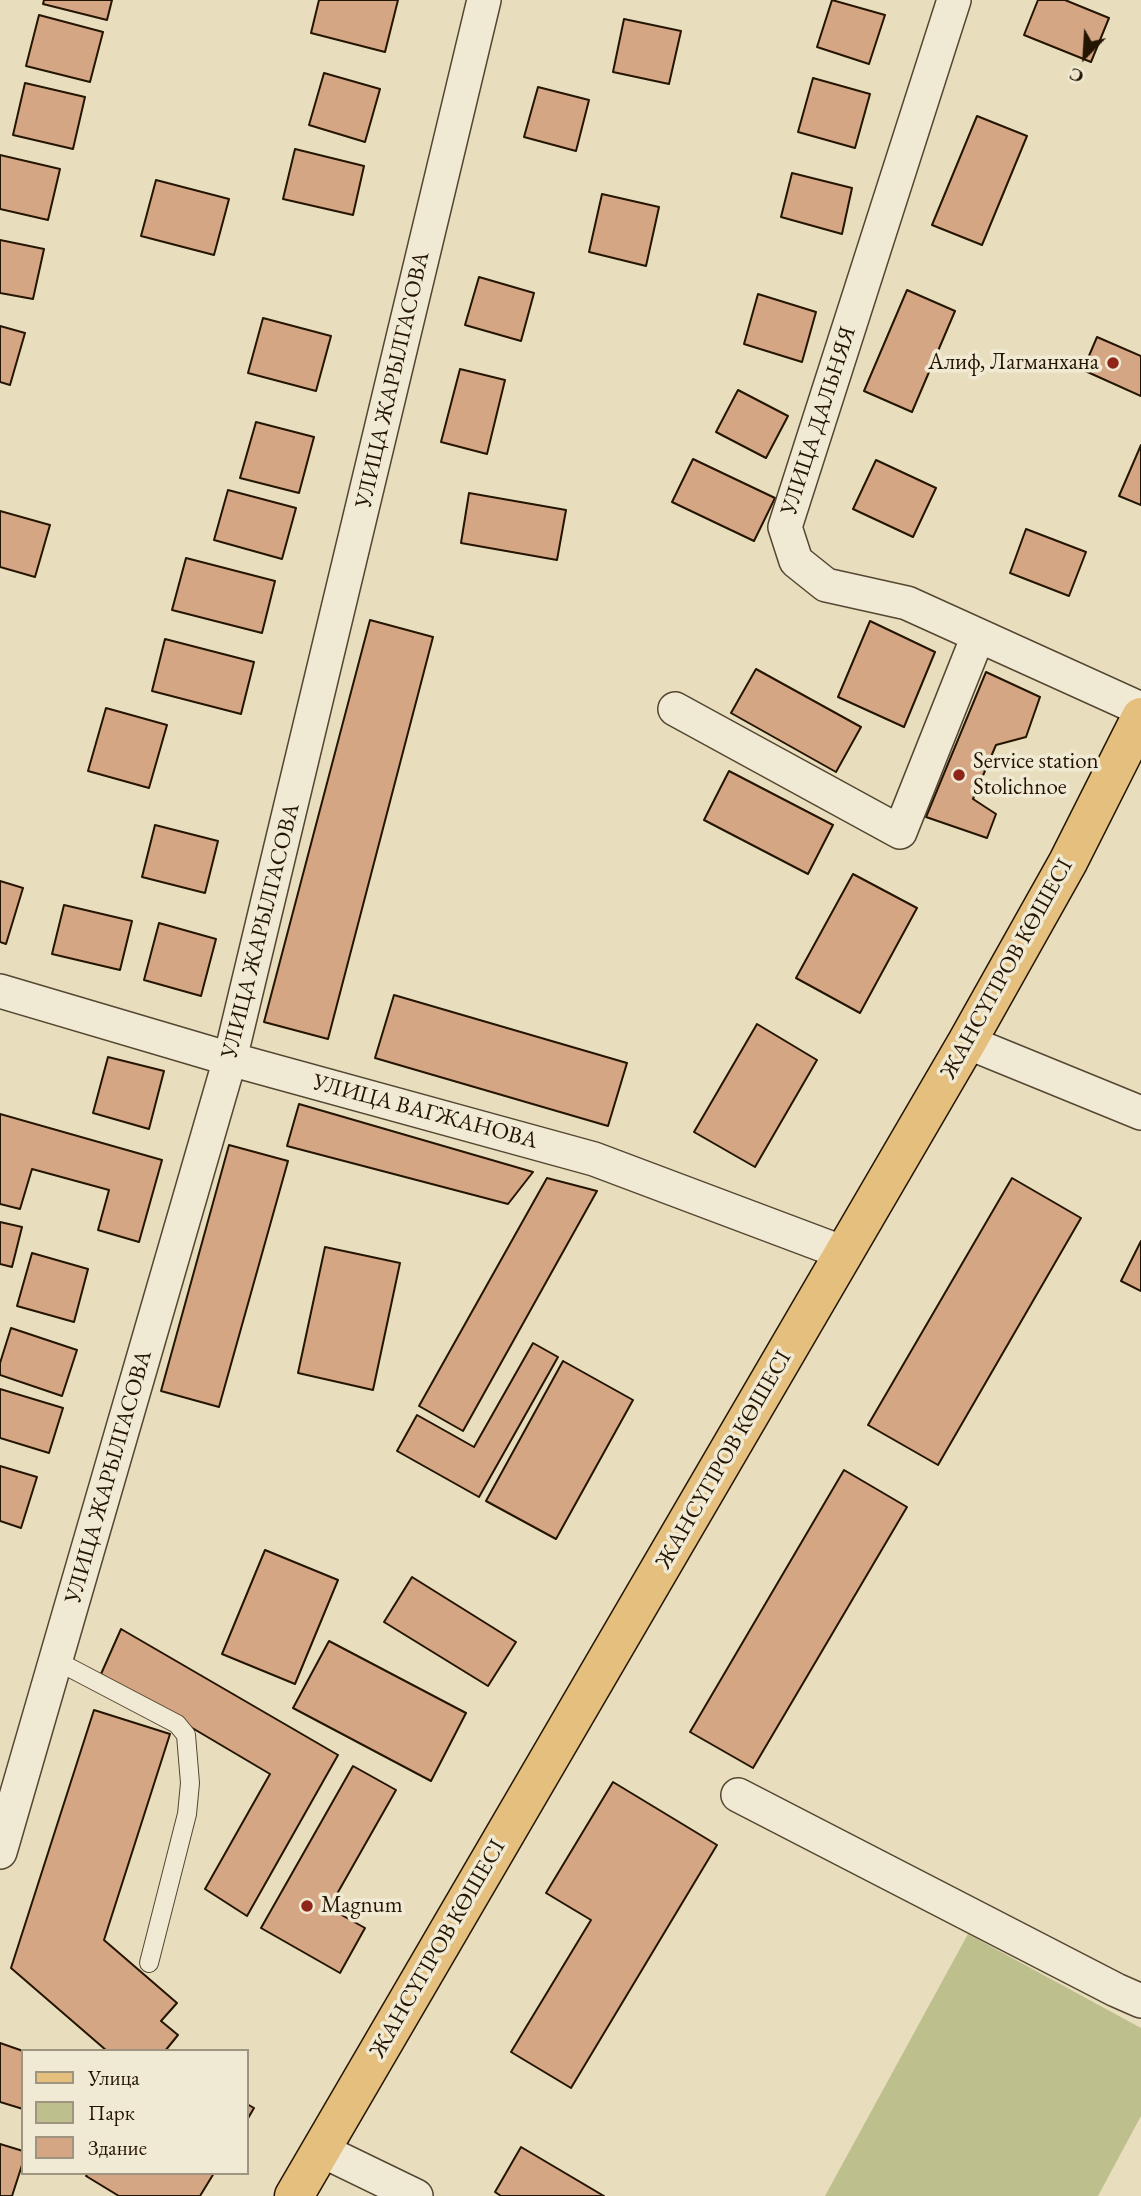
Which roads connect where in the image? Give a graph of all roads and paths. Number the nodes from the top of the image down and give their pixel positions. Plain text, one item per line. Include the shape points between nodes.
1 (484, 0) edge
2 (954, 0) edge
3 (978, 636) junction
4 (676, 709) dead end
5 (1141, 709) edge
6 (1141, 717) edge
7 (0, 991) edge
8 (967, 1042) junction
9 (230, 1059) junction
10 (1141, 1113) edge
11 (844, 1253) junction
12 (55, 1660) junction
13 (738, 1794) dead end
14 (0, 1852) edge
15 (149, 1963) dead end
16 (1141, 2001) edge
17 (321, 2150) junction
18 (294, 2196) edge
19 (414, 2196) edge

1 - 9 street, УЛИЦА ЖАРЫЛГАСОВА
2 - 3 street, УЛИЦА ДАЛЬНЯЯ via 785,527 796,561 826,585 907,603
3 - 4 street via 900,832
3 - 5 street, УЛИЦА ДАЛЬНЯЯ
6 - 8 main road, ЖАНСҮГІРОВ КӨШЕСІ via 1069,862
7 - 9 street, УЛИЦА ВАГЖАНОВА
8 - 10 street
8 - 11 main road, ЖАНСҮГІРОВ КӨШЕСІ
9 - 11 street, УЛИЦА ВАГЖАНОВА via 594,1159
9 - 12 street, УЛИЦА ЖАРЫЛГАСОВА
11 - 17 main road, ЖАНСҮГІРОВ КӨШЕСІ
12 - 14 street, УЛИЦА ЖАРЫЛГАСОВА
12 - 15 lane via 177,1724 186,1735 187,1814
13 - 16 street
17 - 18 main road, ЖАНСҮГІРОВ КӨШЕСІ
17 - 19 street

